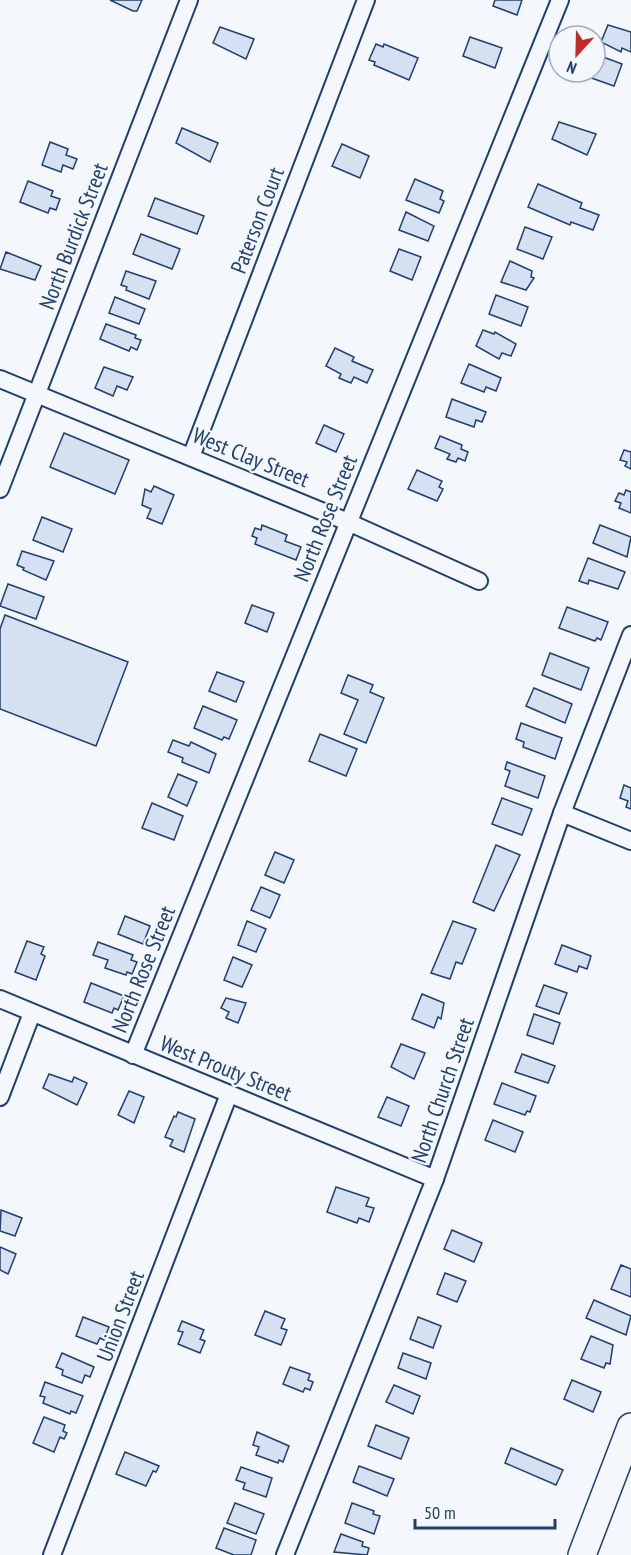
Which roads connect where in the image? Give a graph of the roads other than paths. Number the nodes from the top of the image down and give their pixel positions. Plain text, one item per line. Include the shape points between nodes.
1 (189, 0) edge
2 (366, 0) edge
3 (560, 0) edge
4 (0, 379) edge
5 (36, 394) junction
6 (191, 457) junction
7 (0, 489) edge
8 (348, 522) junction
9 (479, 581) dead end
10 (631, 635) edge
11 (562, 813) junction
12 (631, 841) edge
13 (0, 999) edge
14 (32, 1013) junction
15 (134, 1054) junction
16 (230, 1094) junction
17 (0, 1097) edge
18 (435, 1179) junction
19 (631, 1427) edge
20 (52, 1555) edge
21 (285, 1555) edge
22 (582, 1555) edge

1 - 5 street, North Burdick Street
2 - 6 street, Paterson Court
3 - 8 street, North Rose Street
4 - 5 street, West Clay Street
5 - 6 street, West Clay Street
5 - 7 street, North Burdick Street
6 - 8 street, West Clay Street
8 - 9 street, West Clay Street
8 - 15 street, North Rose Street
10 - 11 street, North Church Street
11 - 12 street
11 - 18 street, North Church Street
13 - 14 street, West Prouty Street
14 - 15 street, West Prouty Street
14 - 17 street
15 - 16 street, West Prouty Street
16 - 18 street, West Prouty Street
16 - 20 street, Union Street
18 - 21 street, North Church Street
19 - 22 main road

